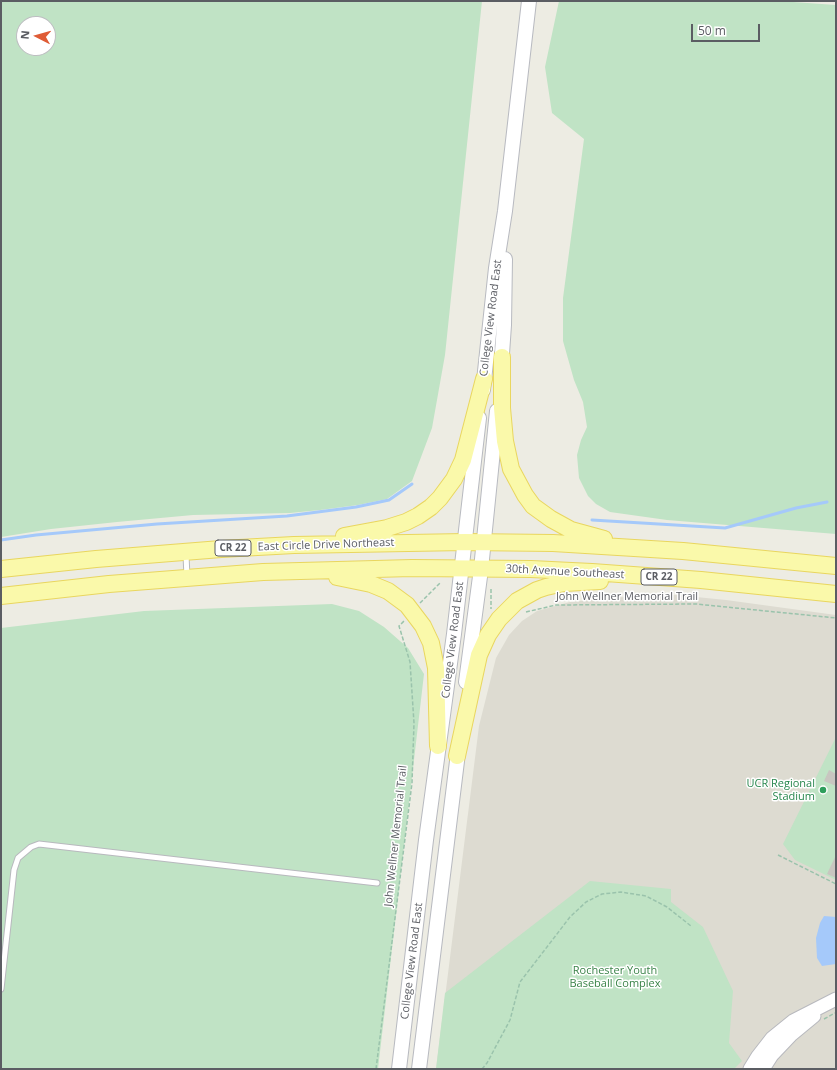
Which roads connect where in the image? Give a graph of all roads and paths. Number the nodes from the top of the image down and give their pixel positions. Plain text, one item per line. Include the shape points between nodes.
1 (529, 1) edge
2 (505, 211) junction
3 (502, 357) junction
4 (484, 379) junction
5 (465, 542) junction
6 (484, 542) junction
7 (294, 545) junction
8 (185, 551) junction
9 (683, 551) junction
10 (836, 566) edge
11 (1, 569) edge
12 (263, 572) junction
13 (461, 573) junction
14 (481, 574) junction
15 (188, 578) junction
16 (675, 578) junction
17 (836, 594) edge
18 (1, 596) edge
19 (413, 611) junction
20 (525, 612) dead end
21 (836, 618) edge
22 (499, 619) junction
23 (438, 746) junction
24 (457, 756) junction
25 (778, 855) dead end
26 (376, 883) dead end
27 (836, 884) edge
28 (691, 926) dead end
29 (1, 989) edge
30 (831, 1002) edge
31 (376, 1069) edge
32 (399, 1069) edge
33 (419, 1069) edge
34 (482, 1069) edge
35 (750, 1069) edge
36 (762, 1069) edge

1 - 2 main road, College View Road East
2 - 3 main road, College View Road East
2 - 4 main road, College View Road East
3 - 6 main road, College View Road East
3 - 9 main road via 502,408 508,458 516,479 533,506 551,520 583,534
4 - 5 main road, College View Road East
4 - 7 main road via 460,467 449,487 431,507 396,526
5 - 6 main road, East Circle Drive Northeast / CR 22
5 - 7 main road, East Circle Drive Northeast / CR 22
5 - 13 main road, College View Road East
6 - 9 main road, CR 22
6 - 14 main road, College View Road East
7 - 8 main road, East Circle Drive Northeast / CR 22
8 - 11 main road, East Circle Drive Northeast / CR 22
8 - 15 lane
9 - 10 main road, CR 22
12 - 13 main road, CR 22 via 404,568
12 - 15 main road, CR 22
12 - 19 main road via 362,581 388,591
13 - 14 main road, 30th Avenue Southeast / CR 22
13 - 19 path, John Wellner Memorial Trail via 445,577
13 - 23 main road, College View Road East
14 - 16 main road, 30th Avenue Southeast / CR 22 via 592,572
14 - 22 path via 491,580 491,609
14 - 24 main road, College View Road East
15 - 18 main road, CR 22
16 - 17 main road, 30th Avenue Southeast / CR 22
16 - 22 main road via 564,583 546,587 523,597
19 - 23 main road via 428,636 434,654
19 - 31 path, John Wellner Memorial Trail via 399,626 410,662 414,723 412,782
20 - 21 path, John Wellner Memorial Trail via 556,605 696,604
22 - 24 main road via 479,654
23 - 32 main road, College View Road East
24 - 33 main road, College View Road East
25 - 27 path
26 - 29 lane via 39,844 18,858 14,870
28 - 34 path via 667,907 646,896 621,892 602,894 586,902 570,917 520,982 510,1020
30 - 35 street via 793,1021 772,1038
30 - 36 street via 791,1035

